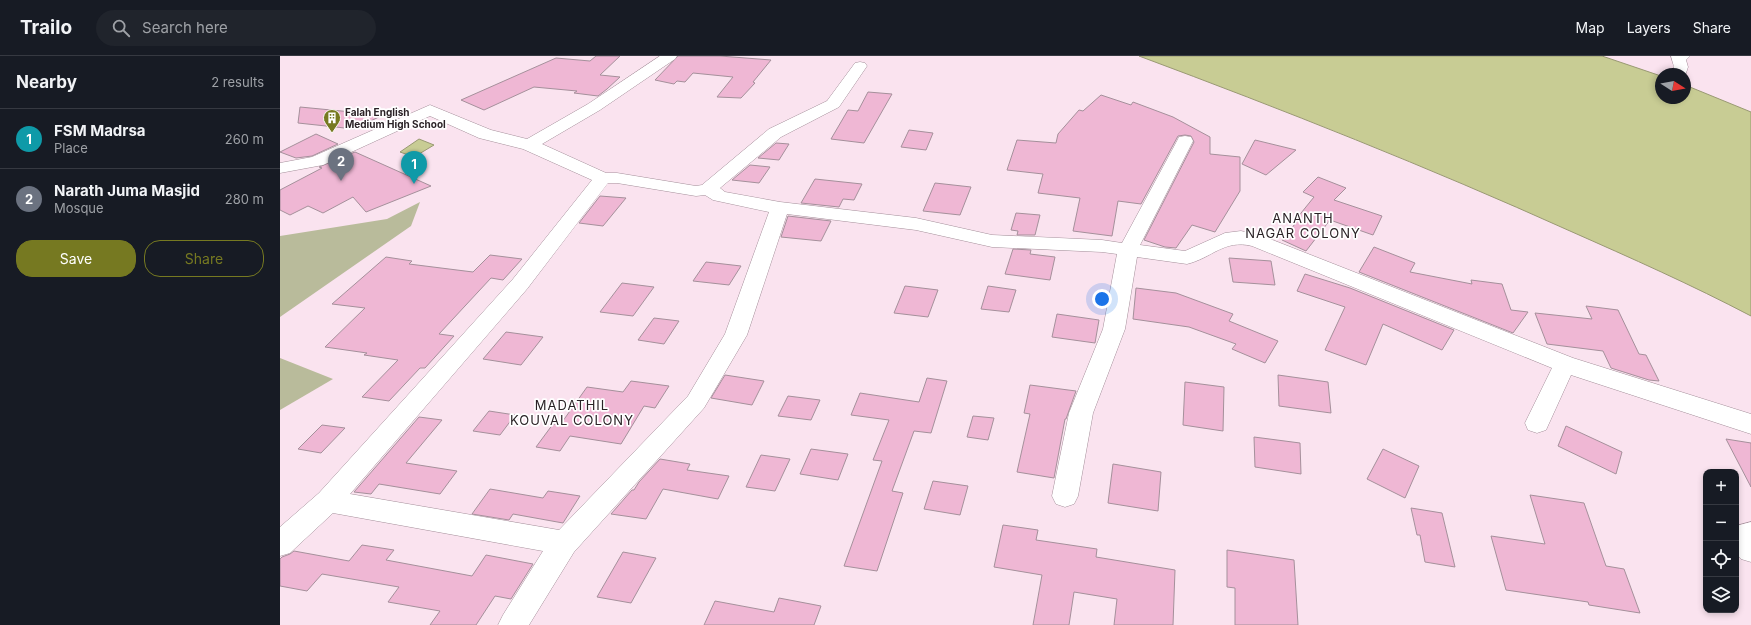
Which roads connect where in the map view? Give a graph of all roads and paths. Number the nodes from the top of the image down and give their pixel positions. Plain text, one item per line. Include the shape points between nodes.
1 (670, 56) edge
2 (1682, 56) edge
3 (860, 66) dead end
4 (1681, 68) edge
5 (1185, 141) dead end
6 (530, 145) junction
7 (280, 168) edge
8 (603, 178) junction
9 (708, 189) junction
10 (780, 208) junction
11 (1128, 250) junction
12 (1565, 364) junction
13 (1537, 423) dead end
14 (1751, 424) edge
15 (1065, 496) dead end
16 (328, 501) junction
17 (1751, 534) edge
18 (564, 543) junction
19 (280, 544) edge
20 (1751, 550) edge
21 (513, 625) edge

1 - 6 street via 594,107
2 - 4 street via 1678,57
3 - 9 street via 833,104 775,133
5 - 11 street
6 - 7 street via 485,134 430,110 317,162
6 - 8 street
8 - 9 street via 696,191
8 - 16 street via 520,284
9 - 10 street via 719,196
10 - 11 street via 916,224 992,241 1102,246
10 - 18 street via 736,335 696,402
11 - 12 street via 1187,258 1225,239 1241,237 1258,241
11 - 15 street via 1114,329 1082,413
12 - 13 street
12 - 14 street
16 - 18 street
16 - 19 street
17 - 20 street via 1739,537
18 - 21 street

